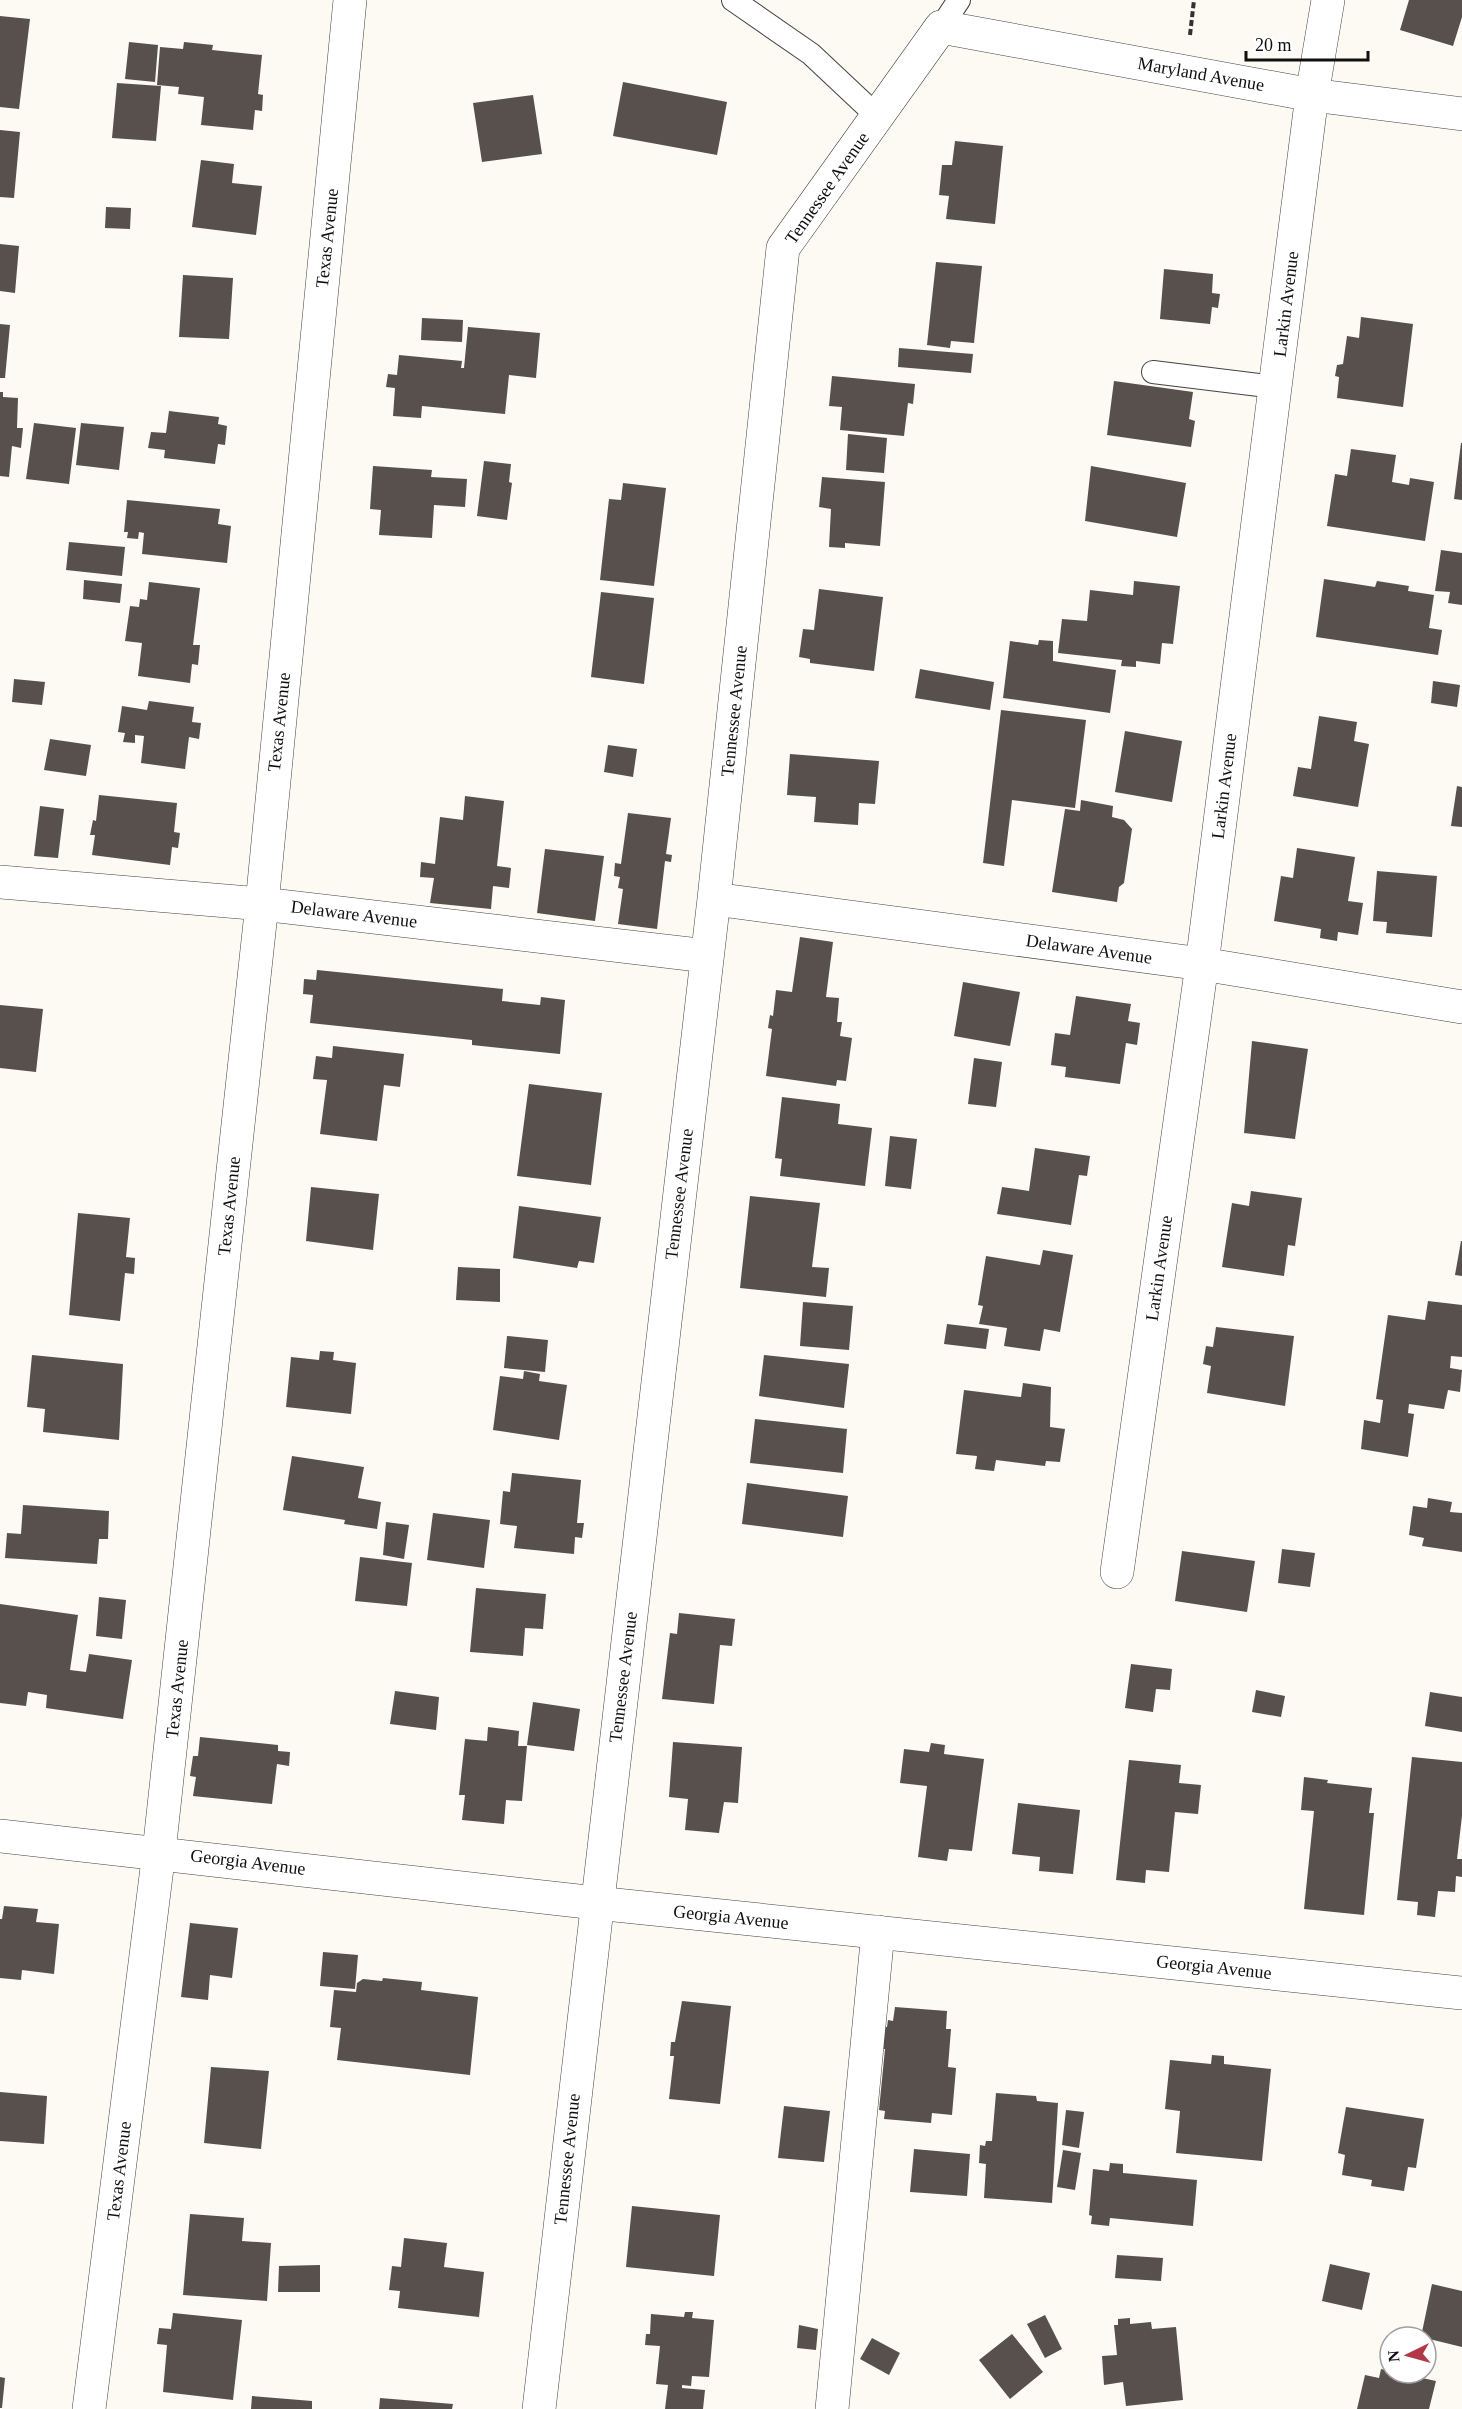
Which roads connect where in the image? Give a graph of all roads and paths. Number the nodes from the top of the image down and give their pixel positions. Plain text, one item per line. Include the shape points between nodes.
1 (350, 0) edge
2 (733, 0) edge
3 (959, 0) edge
4 (1328, 0) edge
5 (940, 27) junction
6 (1312, 95) junction
7 (1462, 114) edge
8 (877, 116) junction
9 (1154, 372) dead end
10 (1275, 387) junction
11 (0, 882) edge
12 (714, 899) junction
13 (262, 904) junction
14 (707, 956) junction
15 (1202, 964) junction
16 (1462, 1007) edge
17 (1117, 1572) dead end
18 (0, 1836) edge
19 (159, 1852) junction
20 (596, 1903) junction
21 (878, 1932) junction
22 (1462, 1993) edge
23 (89, 2409) edge
24 (539, 2409) edge
25 (832, 2409) edge

1 - 13 street, Texas Avenue
2 - 8 lane via 810,54
3 - 5 lane
4 - 6 street, Larkin Avenue
5 - 6 street, Maryland Avenue
5 - 8 street, Tennessee Avenue
6 - 7 street, Maryland Avenue
6 - 10 street, Larkin Avenue
8 - 12 street, Tennessee Avenue via 783,248
9 - 10 lane
10 - 15 street, Larkin Avenue
11 - 13 street, Delaware Avenue
12 - 14 street, Tennessee Avenue
12 - 15 street, Delaware Avenue
13 - 14 street, Delaware Avenue
13 - 19 street, Texas Avenue
14 - 20 street, Tennessee Avenue
15 - 16 street, Delaware Avenue
15 - 17 street, Larkin Avenue
18 - 19 street, Georgia Avenue
19 - 20 street, Georgia Avenue
19 - 23 street, Texas Avenue
20 - 21 street, Georgia Avenue
20 - 24 street, Tennessee Avenue
21 - 22 street, Georgia Avenue
21 - 25 street

